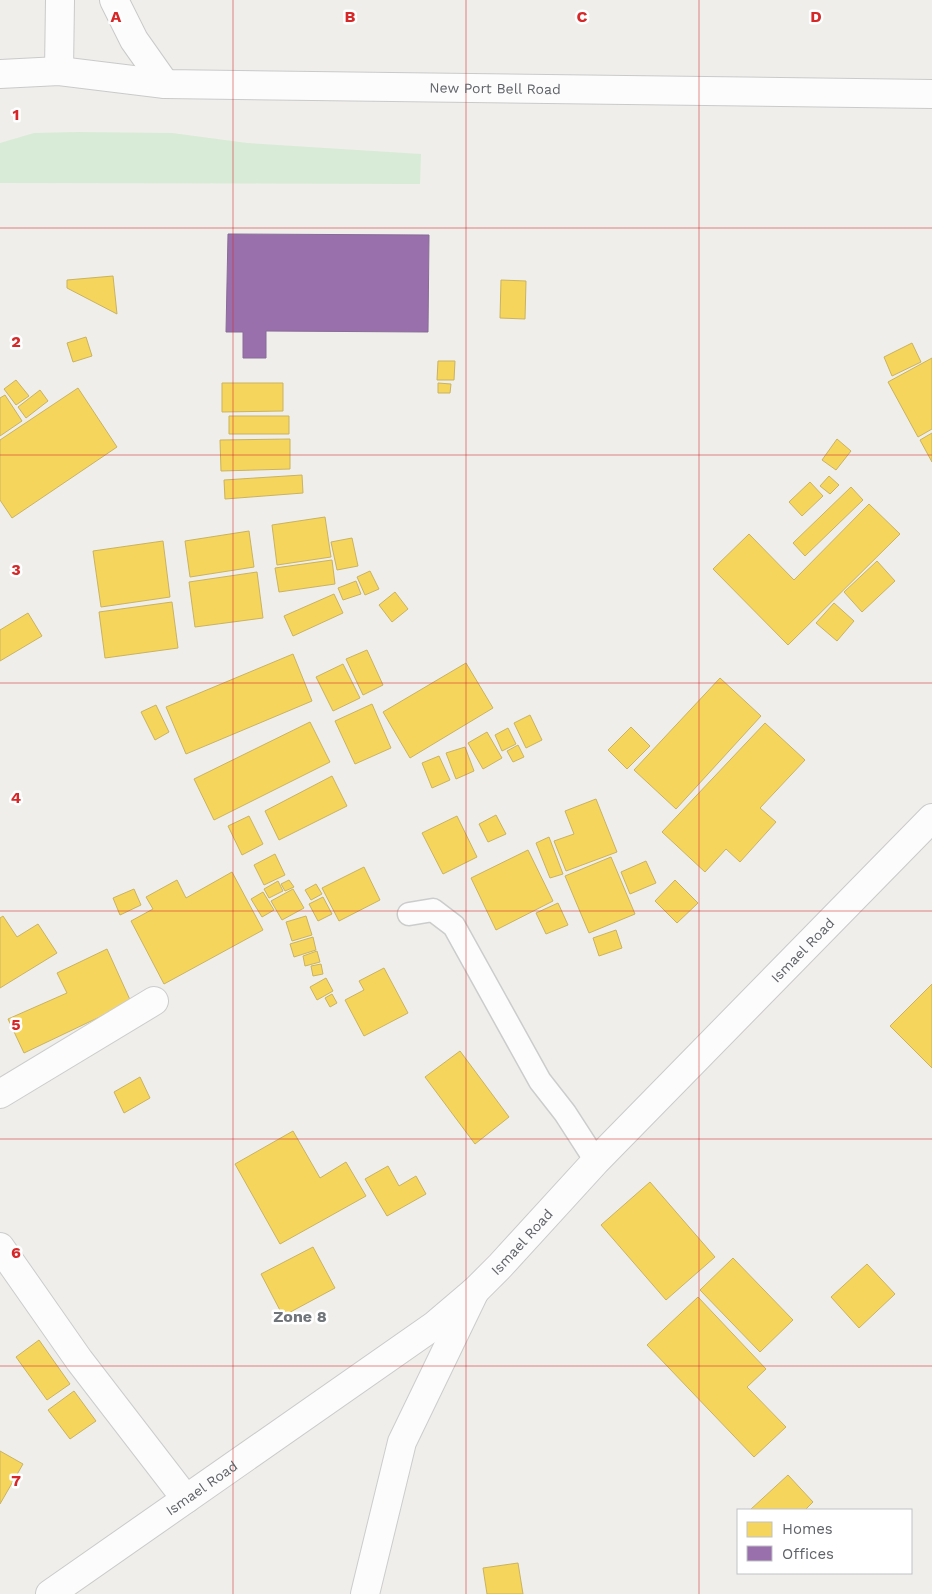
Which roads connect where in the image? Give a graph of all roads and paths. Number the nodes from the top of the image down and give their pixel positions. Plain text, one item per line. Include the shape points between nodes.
1 (60, 0) edge
2 (114, 0) edge
3 (59, 71) junction
4 (0, 74) edge
5 (165, 84) junction
6 (932, 94) edge
7 (932, 818) edge
8 (409, 914) dead end
9 (154, 1001) dead end
10 (0, 1094) edge
11 (596, 1161) junction
12 (0, 1247) edge
13 (475, 1291) junction
14 (186, 1499) junction
15 (50, 1594) edge
16 (365, 1594) edge

1 - 3 street
2 - 5 street via 134,40
3 - 4 street, New Port Bell Road
3 - 5 street, New Port Bell Road
5 - 6 street, New Port Bell Road
7 - 11 street, Ismael Road
8 - 11 lane via 433,910 454,926 540,1081
9 - 10 street
11 - 13 street, Ismael Road
12 - 14 street via 79,1360
13 - 14 street, Ismael Road via 435,1325
13 - 16 street via 402,1442
14 - 15 street, Ismael Road

